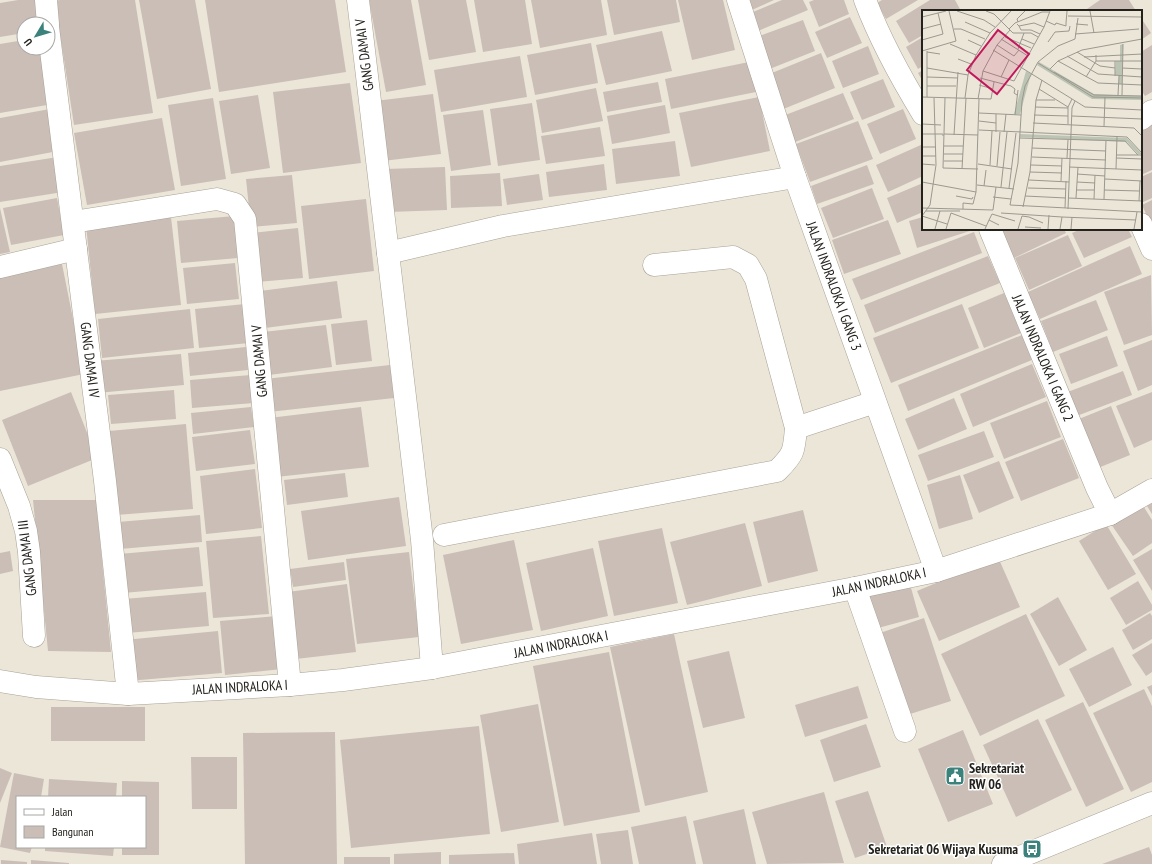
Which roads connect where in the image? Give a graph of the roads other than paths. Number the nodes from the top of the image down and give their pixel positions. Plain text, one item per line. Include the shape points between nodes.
1 (46, 0) edge
2 (358, 0) edge
3 (738, 0) edge
4 (865, 0) edge
5 (47, 16) edge
6 (52, 56) edge
7 (1152, 111) edge
8 (922, 112) edge
9 (1142, 117) edge
10 (795, 177) junction
11 (73, 222) junction
12 (1142, 226) edge
13 (990, 230) edge
14 (76, 249) junction
15 (1152, 249) edge
16 (388, 253) junction
17 (654, 265) dead end
18 (0, 267) edge
19 (875, 402) junction
20 (796, 428) junction
21 (0, 459) edge
22 (1152, 490) edge
23 (1110, 514) junction
24 (444, 535) dead end
25 (936, 571) junction
26 (855, 588) junction
27 (34, 636) dead end
28 (432, 668) junction
29 (0, 681) edge
30 (290, 685) junction
31 (128, 694) junction
32 (905, 731) dead end
33 (1152, 803) edge
34 (1003, 864) edge

1 - 5 street, GANG DAMAI IV
2 - 16 street, GANG DAMAI V
3 - 10 street, JALAN INDRALOKA I GANG 3
4 - 8 street via 872,20
6 - 11 street, GANG DAMAI IV
7 - 9 street
10 - 16 street via 503,226
10 - 19 street, JALAN INDRALOKA I GANG 3
11 - 14 street, GANG DAMAI IV
11 - 30 street, GANG DAMAI V via 217,199 235,204 246,219
12 - 15 street
13 - 23 street, JALAN INDRALOKA I GANG 2
14 - 18 street
14 - 31 street, GANG DAMAI IV
16 - 28 street, GANG DAMAI V via 422,540
17 - 20 street via 733,257 748,265 756,279
19 - 20 street
19 - 25 street, JALAN INDRALOKA I GANG 3
20 - 24 street via 795,449 777,471
21 - 27 street, GANG DAMAI III via 26,531
22 - 23 street, JALAN INDRALOKA I
23 - 25 street, JALAN INDRALOKA I
25 - 26 street, JALAN INDRALOKA I
26 - 28 street, JALAN INDRALOKA I
26 - 32 street
28 - 30 street, JALAN INDRALOKA I
29 - 31 street, JALAN INDRALOKA I via 36,687
30 - 31 street, JALAN INDRALOKA I
33 - 34 street

